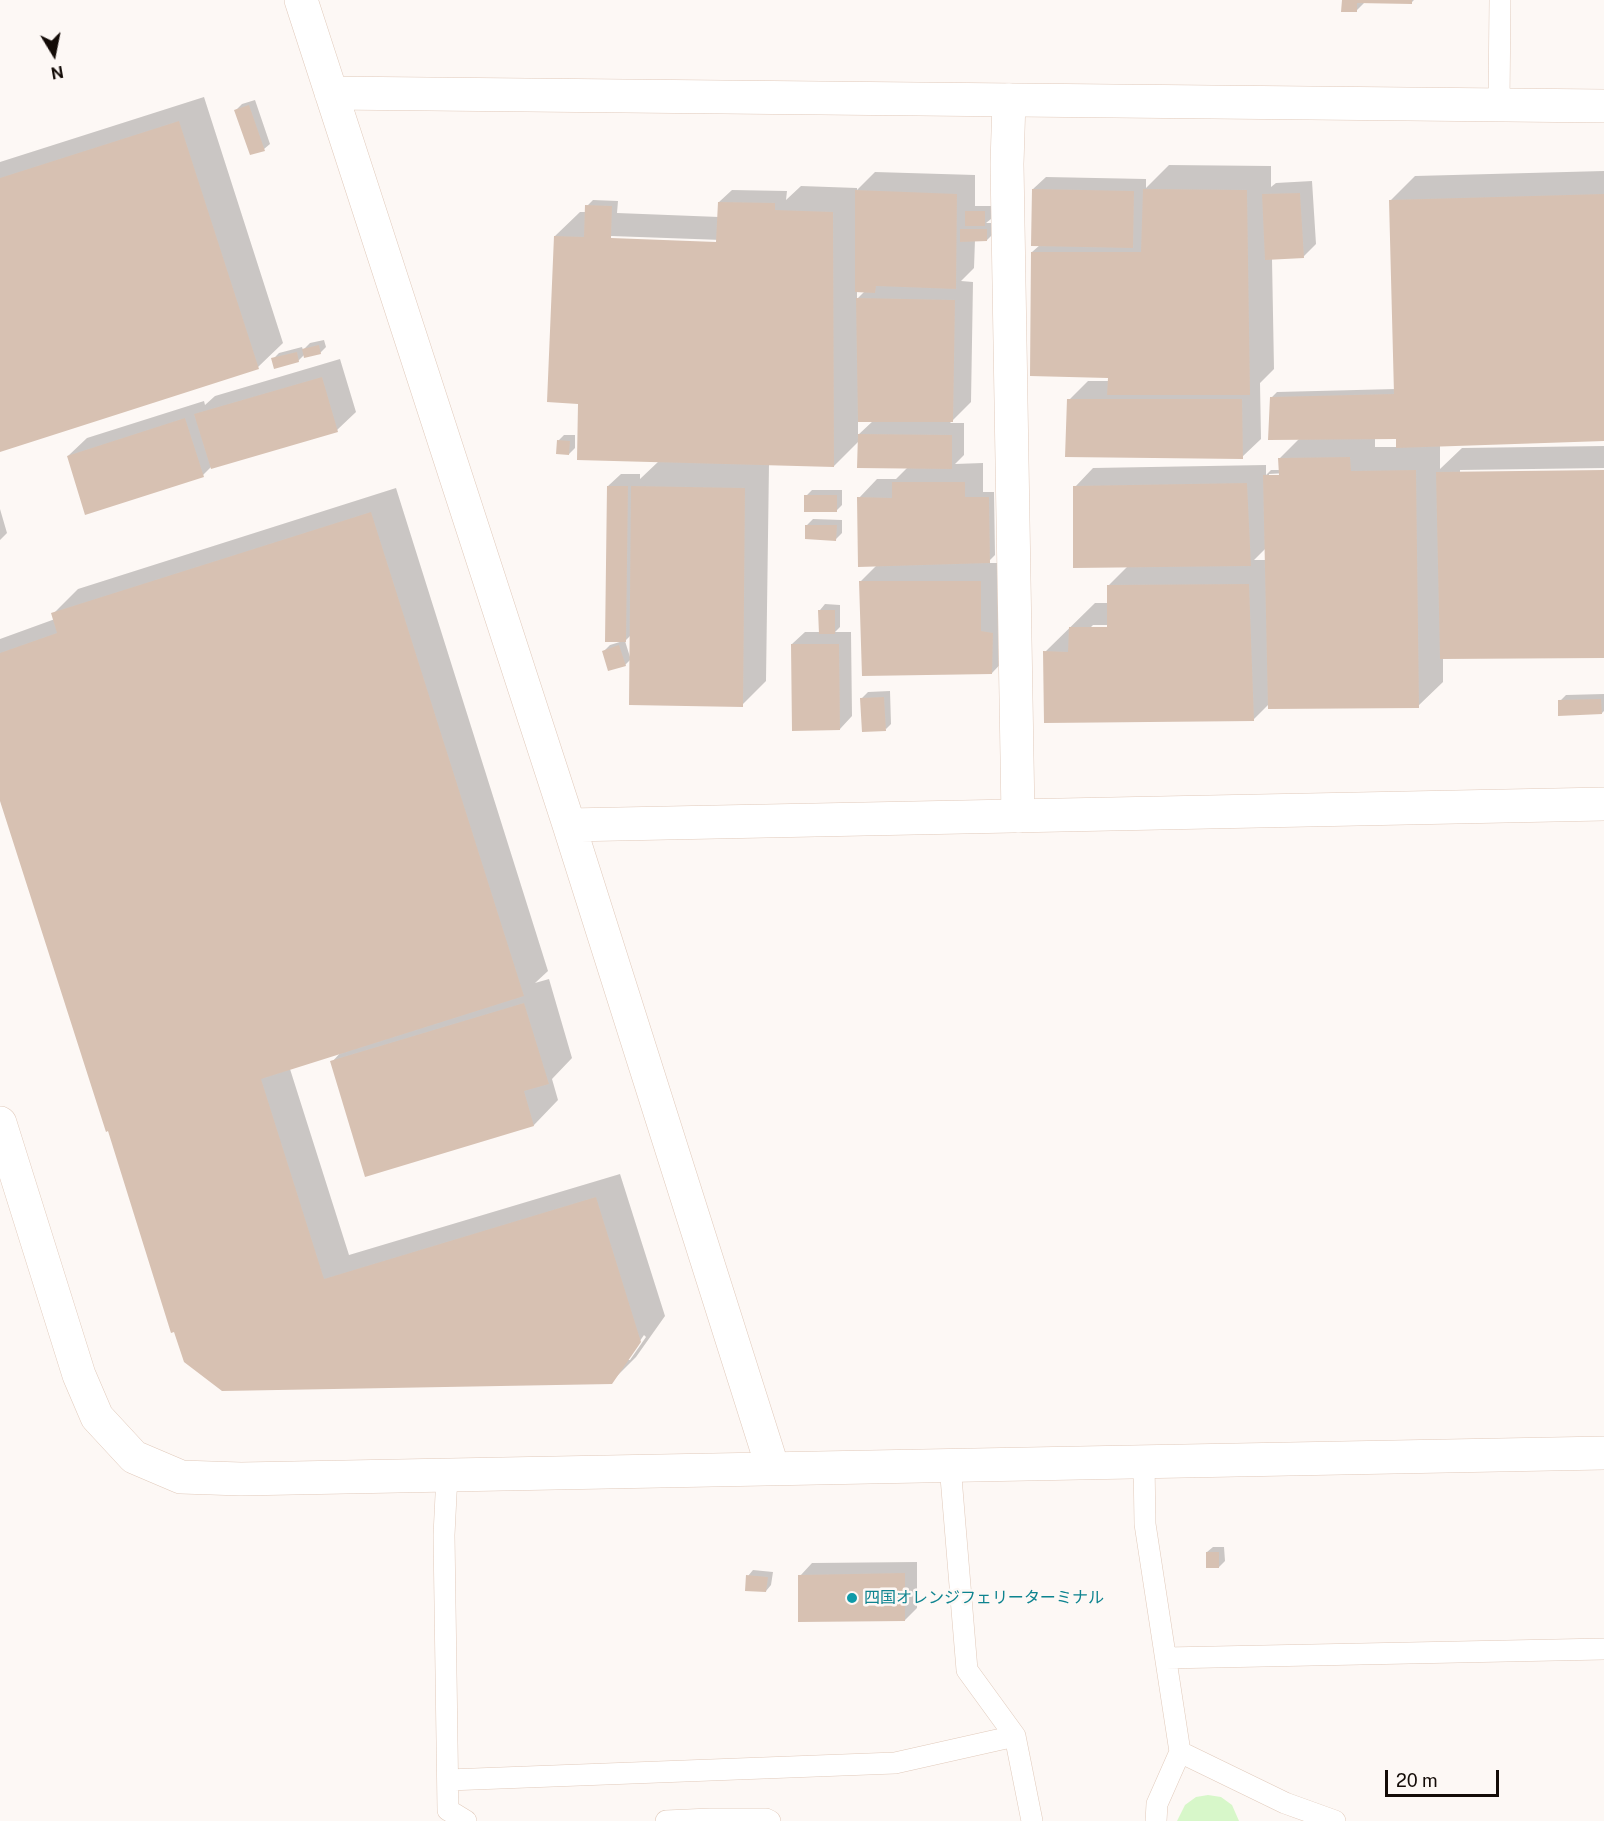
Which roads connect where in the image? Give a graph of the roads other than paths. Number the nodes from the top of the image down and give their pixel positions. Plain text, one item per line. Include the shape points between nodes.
1 (302, 0) edge
2 (1500, 0) edge
3 (331, 93) junction
4 (1009, 100) junction
5 (1499, 105) junction
6 (1604, 106) edge
7 (1604, 804) edge
8 (1018, 816) junction
9 (569, 825) junction
10 (0, 1123) edge
11 (1604, 1453) edge
12 (1144, 1462) junction
13 (950, 1465) junction
14 (772, 1469) junction
15 (447, 1475) junction
16 (1604, 1649) edge
17 (1166, 1658) junction
18 (1015, 1736) junction
19 (1180, 1752) junction
20 (448, 1780) junction
21 (1285, 1812) edge
22 (466, 1821) edge
23 (666, 1821) edge
24 (770, 1821) edge
25 (1032, 1821) edge
26 (1156, 1821) edge
27 (1335, 1821) edge

1 - 3 street
2 - 5 lane
3 - 4 street
3 - 9 street
4 - 5 street
4 - 8 street
5 - 6 street
7 - 8 street
8 - 9 street
9 - 14 street
10 - 15 street via 78,1375 97,1418 134,1457 181,1477
11 - 12 street
12 - 13 street
12 - 17 lane via 1145,1524
13 - 14 street
13 - 18 lane via 967,1670
14 - 15 street
15 - 20 lane via 444,1535
16 - 17 lane
17 - 19 lane
18 - 20 lane via 895,1763
18 - 25 lane
19 - 21 lane
19 - 26 lane via 1157,1804
20 - 22 lane via 448,1810
21 - 27 lane
23 - 24 lane

